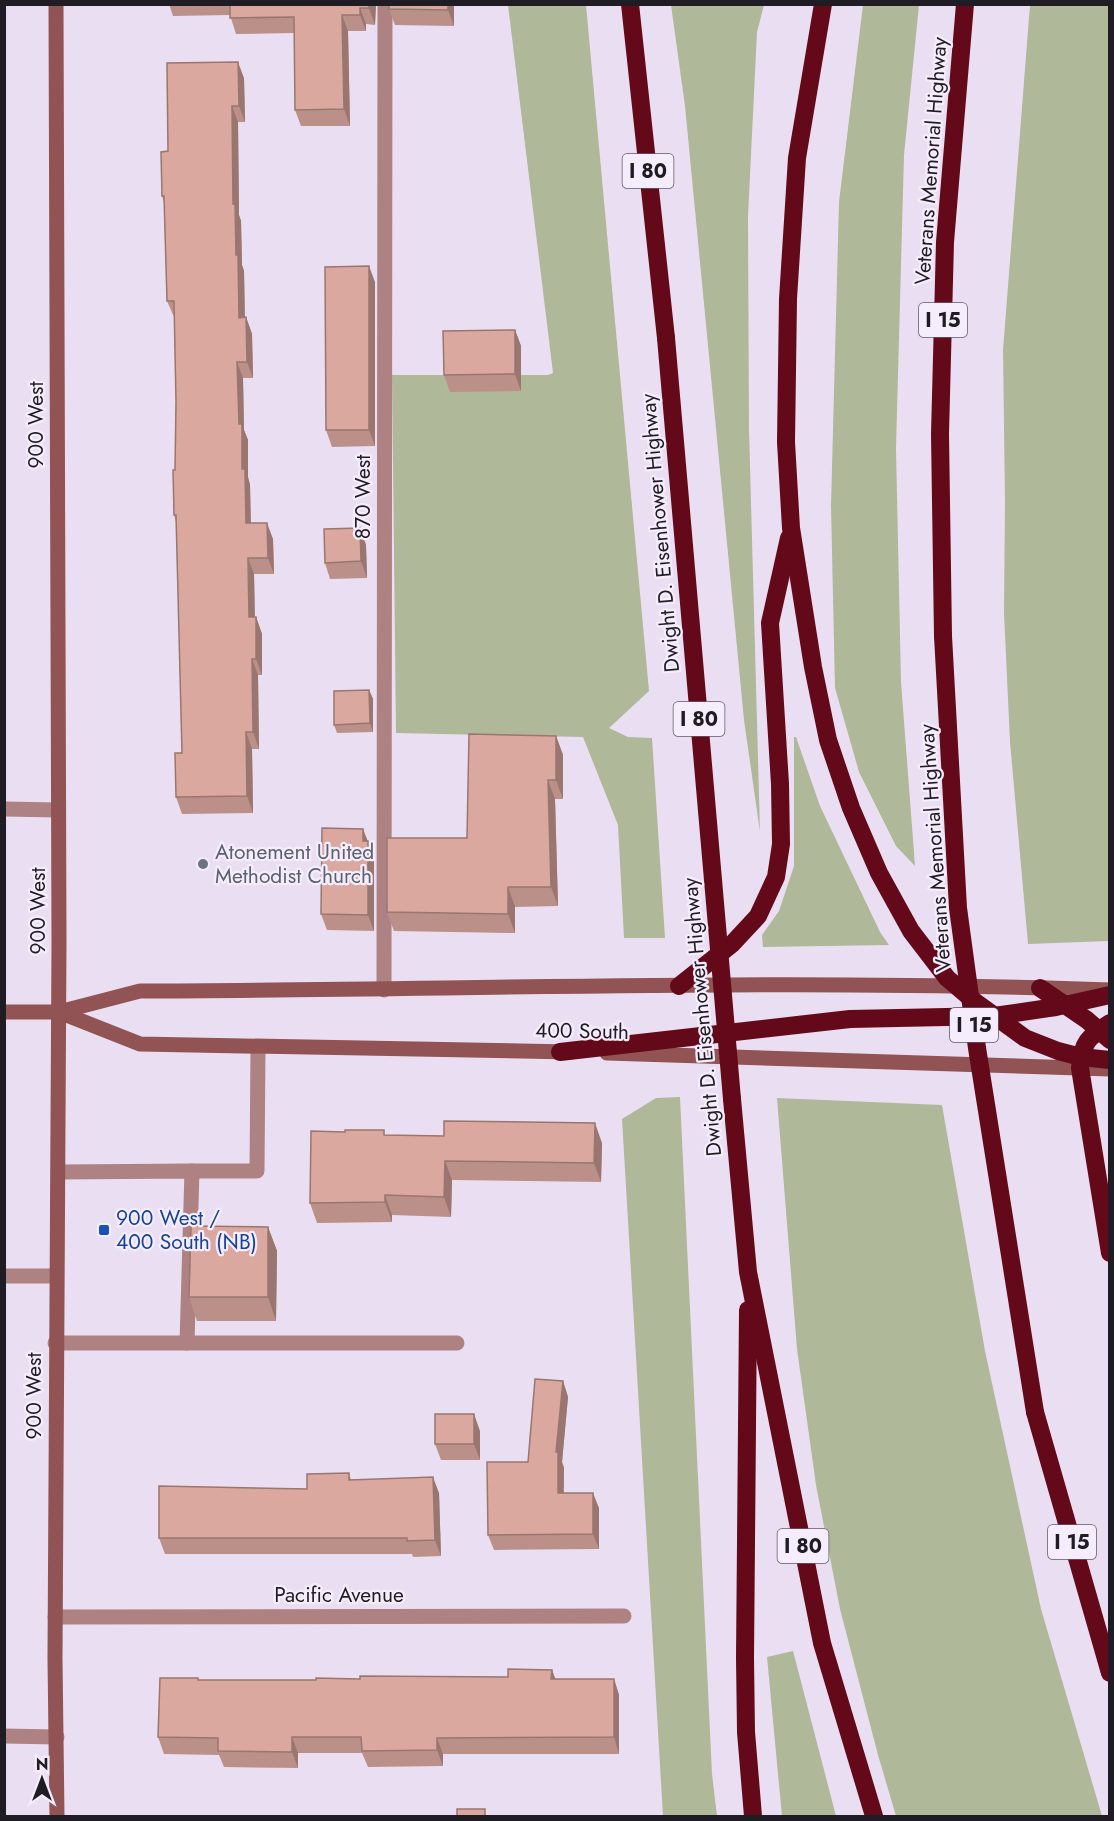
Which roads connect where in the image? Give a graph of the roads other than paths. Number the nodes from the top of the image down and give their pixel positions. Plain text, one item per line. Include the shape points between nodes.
1 (56, 4) edge
2 (385, 4) edge
3 (630, 4) edge
4 (823, 4) edge
5 (965, 4) edge
6 (791, 528) junction
7 (4, 809) edge
8 (58, 810) junction
9 (679, 986) junction
10 (956, 986) junction
11 (1040, 988) junction
12 (384, 990) junction
13 (1110, 990) edge
14 (1110, 994) edge
15 (1065, 1005) junction
16 (4, 1012) edge
17 (59, 1012) junction
18 (994, 1016) junction
19 (1106, 1031) edge
20 (258, 1047) junction
21 (561, 1052) junction
22 (1110, 1060) edge
23 (1081, 1062) junction
24 (1110, 1069) edge
25 (192, 1171) junction
26 (59, 1172) junction
27 (1110, 1254) edge
28 (748, 1272) junction
29 (4, 1276) edge
30 (56, 1276) junction
31 (56, 1343) junction
32 (187, 1343) junction
33 (457, 1343) dead end
34 (624, 1616) dead end
35 (55, 1617) junction
36 (1110, 1673) edge
37 (4, 1736) edge
38 (57, 1737) junction
39 (57, 1816) edge
40 (753, 1816) edge
41 (873, 1816) edge

1 - 8 main road, 900 West
2 - 12 street, 870 West
3 - 28 highway, Dwight D. Eisenhower Highway / I 80, bridge via 666,338
4 - 6 highway via 797,158 788,310 786,442
5 - 36 highway, Veterans Memorial Highway / I 15, bridge via 945,242 940,434 943,636 958,908 1035,1412
6 - 9 highway via 770,623 780,784 781,844 776,877 758,916 732,944
6 - 10 highway via 819,698 828,740 851,808 879,873 911,931
7 - 8 street
8 - 17 main road, 900 West
9 - 10 main road, 400 South
9 - 12 main road, 400 South
10 - 11 main road, 400 South
10 - 18 highway
11 - 13 main road, 400 South
11 - 15 highway
12 - 17 main road, 400 South via 140,991
14 - 15 highway
15 - 18 highway
15 - 19 highway
16 - 17 main road, 400 South
17 - 20 main road, 400 South via 140,1044
17 - 26 main road, 900 West
18 - 21 highway via 850,1019
18 - 23 highway via 1025,1038
19 - 23 highway via 1094,1032
20 - 21 main road, 400 South
20 - 25 street via 258,1171
21 - 23 main road, 400 South
22 - 23 highway
23 - 24 main road, 400 South
23 - 27 highway
25 - 26 street
25 - 32 street
26 - 30 main road, 900 West
28 - 40 highway via 745,1658
28 - 41 highway, I 80 via 822,1643
29 - 30 street
30 - 31 main road, 900 West
31 - 32 street
31 - 35 main road, 900 West
32 - 33 street
34 - 35 street, Pacific Avenue
35 - 38 main road, 900 West
37 - 38 street
38 - 39 main road, 900 West

